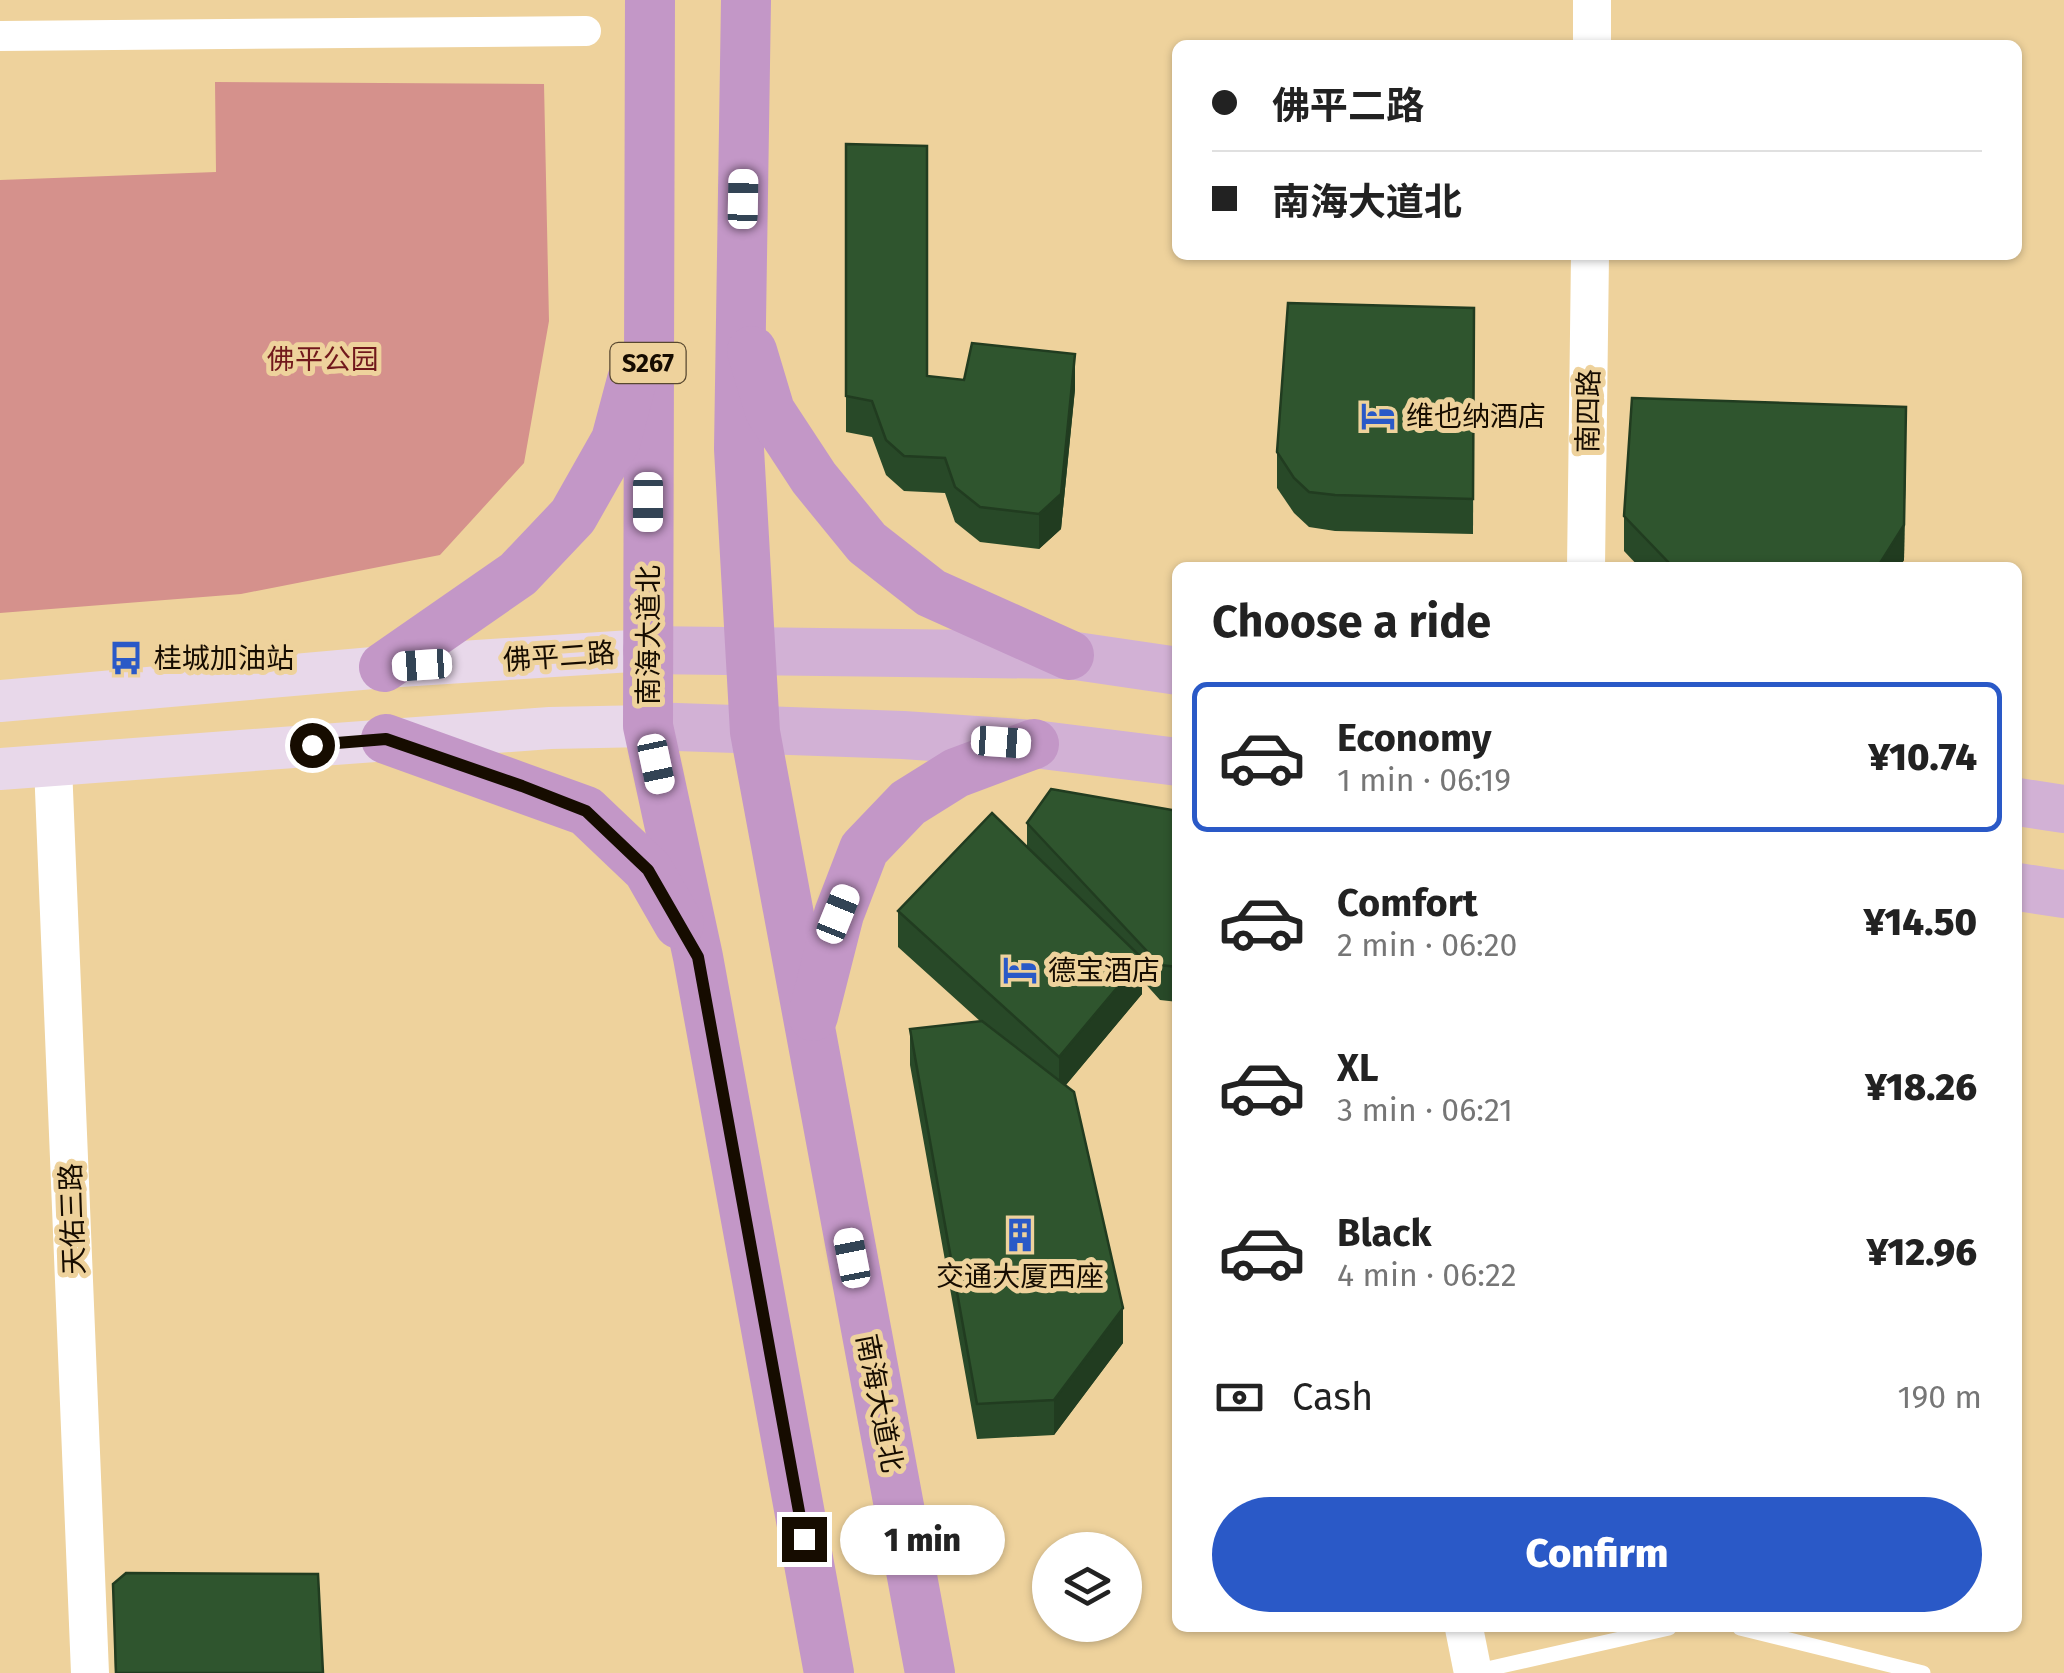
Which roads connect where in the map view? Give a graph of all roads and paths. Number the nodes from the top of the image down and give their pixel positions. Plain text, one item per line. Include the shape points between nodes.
1 (650, 0) edge
2 (746, 0) edge
3 (1592, 0) edge
4 (586, 31) dead end
5 (0, 36) edge
6 (1592, 40) edge
7 (1590, 260) edge
8 (648, 317) junction
9 (741, 318) junction
10 (1586, 562) edge
11 (750, 649) junction
12 (647, 650) junction
13 (1069, 655) junction
14 (384, 667) junction
15 (1172, 670) edge
16 (0, 701) edge
17 (648, 726) junction
18 (755, 732) junction
19 (386, 739) junction
20 (1034, 744) junction
21 (1172, 761) edge
22 (53, 766) junction
23 (0, 769) edge
24 (2022, 803) edge
25 (2064, 809) edge
26 (2022, 888) edge
27 (2064, 894) edge
28 (698, 957) junction
29 (809, 1030) junction
30 (1465, 1632) edge
31 (1652, 1632) edge
32 (1756, 1632) edge
33 (90, 1673) edge
34 (830, 1673) edge
35 (930, 1673) edge
36 (1472, 1673) edge
37 (1923, 1673) edge

1 - 8 highway, 南海大道北 / S267
2 - 9 highway, 南海大道北
3 - 6 street
4 - 5 street
7 - 10 street, 南四路
8 - 12 highway, 南海大道北 / S267
8 - 14 highway via 616,440 574,516 518,574
9 - 11 highway, 南海大道北 via 739,449
9 - 13 highway via 770,411 867,543 931,593
11 - 12 main road, 佛平二路
11 - 13 main road, 佛平二路
11 - 18 highway, 南海大道北
12 - 14 main road, 佛平二路
12 - 17 highway, 南海大道北 / S267
13 - 15 main road, 佛平二路
14 - 16 main road, 佛平二路
17 - 18 main road
17 - 19 main road
17 - 28 highway, 南海大道北
18 - 20 main road
18 - 29 highway, 南海大道北
19 - 22 main road
19 - 28 highway via 586,811 648,870
20 - 21 main road
20 - 29 highway via 940,783 908,803 864,849 838,914
22 - 23 main road
22 - 33 street, 天佑三路
24 - 25 main road
26 - 27 main road
28 - 34 highway, 南海大道北
29 - 35 highway, 南海大道北
30 - 36 street
31 - 36 lane
32 - 37 lane

